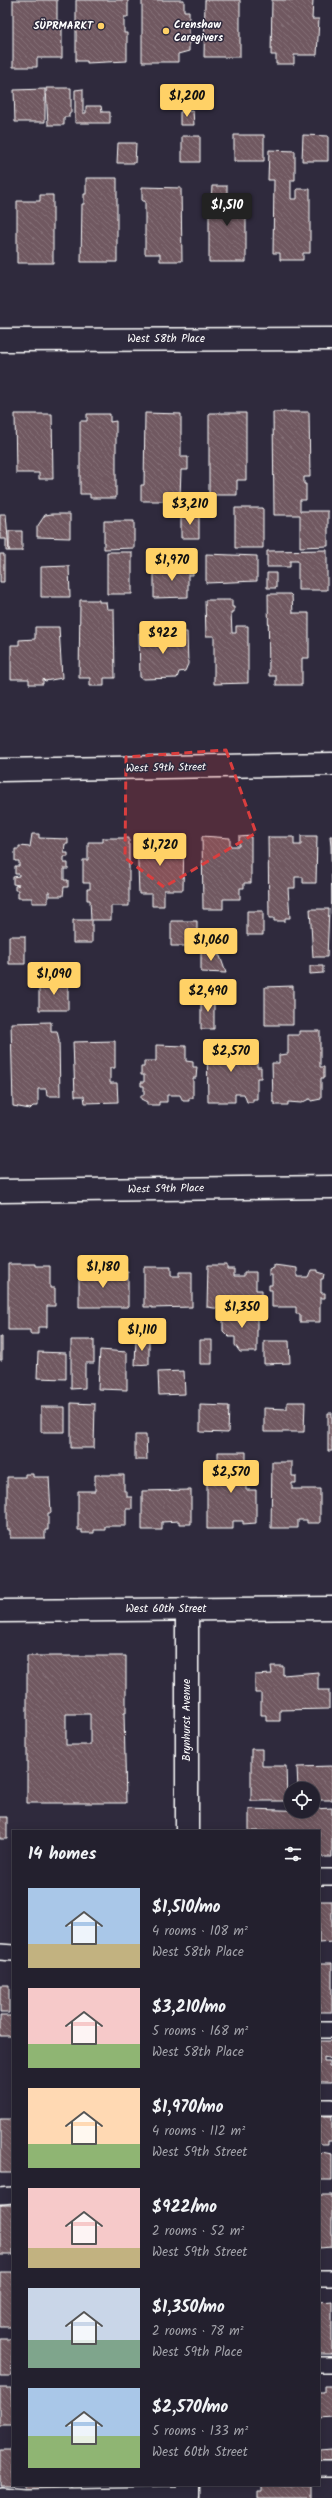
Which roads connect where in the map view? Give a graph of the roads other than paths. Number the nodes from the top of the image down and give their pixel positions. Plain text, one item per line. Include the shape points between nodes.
1 (332, 339) edge
2 (0, 340) edge
3 (332, 764) edge
4 (0, 770) edge
5 (332, 1187) edge
6 (0, 1191) edge
7 (332, 1608) edge
8 (187, 1609) junction
9 (0, 1611) edge
10 (187, 1830) edge
11 (320, 1877) edge
12 (332, 1877) edge
13 (0, 1952) edge
14 (12, 1952) edge
15 (320, 2030) edge
16 (332, 2030) edge
17 (320, 2107) edge
18 (332, 2107) edge
19 (12, 2195) edge
20 (0, 2196) edge
21 (320, 2278) edge
22 (332, 2278) edge
23 (320, 2365) edge
24 (332, 2365) edge
25 (320, 2469) edge
26 (332, 2469) edge
27 (188, 2492) edge
28 (0, 2495) edge

1 - 2 street, West 58th Place
3 - 4 street, West 59th Street
5 - 6 street, West 59th Place
7 - 8 street, West 60th Street
8 - 9 street, West 60th Street
8 - 10 street, Brynhurst Avenue
11 - 12 lane
13 - 14 lane
15 - 16 lane
17 - 18 lane
19 - 20 lane
21 - 22 lane
23 - 24 lane
25 - 26 lane
27 - 28 lane via 24,2497

